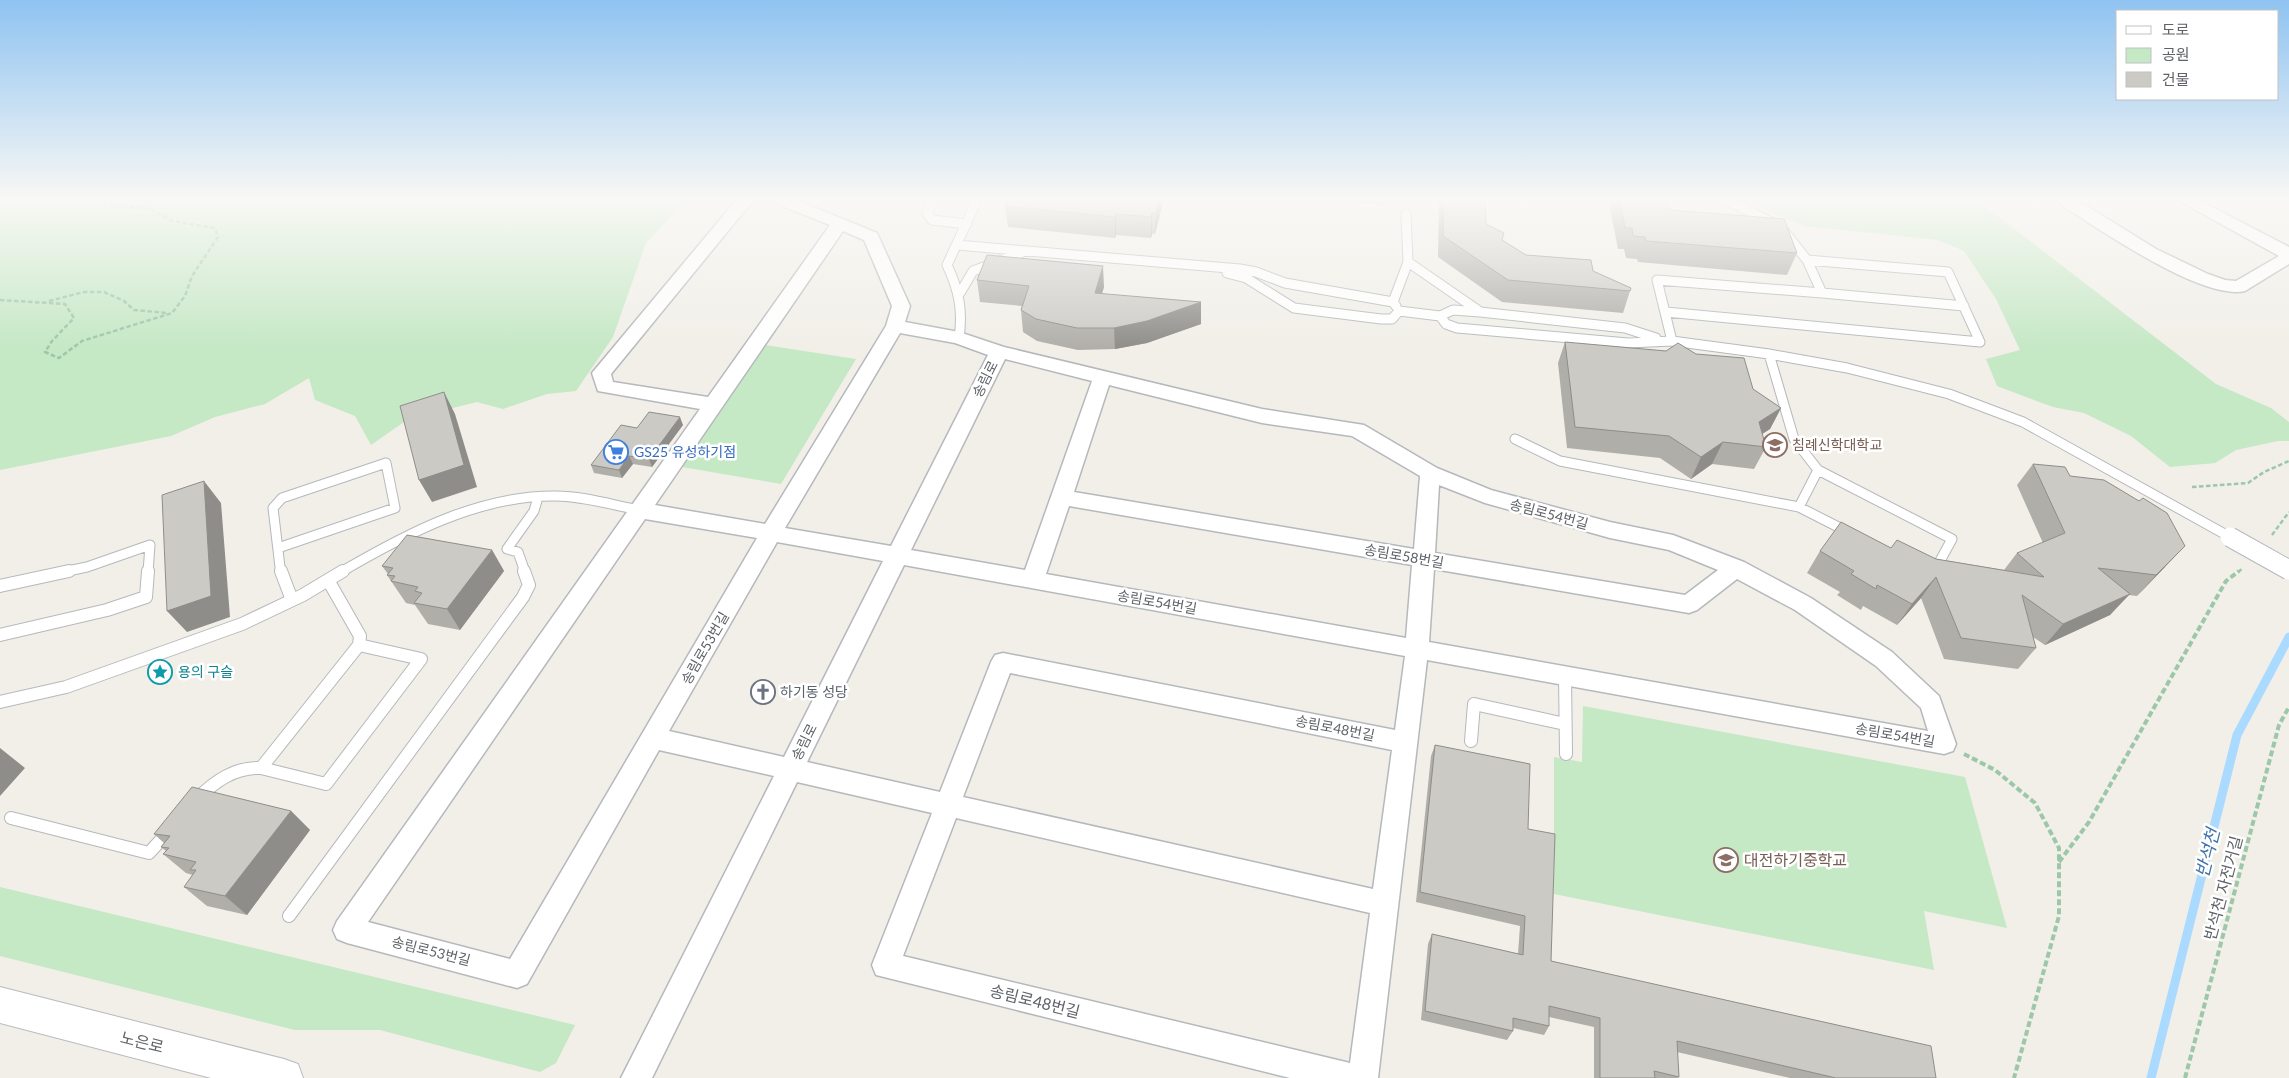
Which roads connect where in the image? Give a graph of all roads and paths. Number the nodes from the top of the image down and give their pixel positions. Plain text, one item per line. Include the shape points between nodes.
1 (210, 248) edge
2 (705, 248) edge
3 (823, 248) edge
4 (876, 248) edge
5 (955, 248) edge
6 (1000, 248) edge
7 (1407, 248) edge
8 (1798, 248) edge
9 (2145, 248) edge
10 (2275, 248) edge
11 (1027, 251) junction
12 (2289, 256) edge
13 (1808, 260) junction
14 (1408, 262) junction
15 (1211, 268) junction
16 (1452, 292) junction
17 (960, 293) junction
18 (1822, 293) junction
19 (0, 300) edge
20 (46, 302) junction
21 (1393, 302) junction
22 (1964, 306) junction
23 (1398, 311) junction
24 (1480, 312) junction
25 (1666, 312) junction
26 (172, 313) junction
27 (1440, 316) junction
28 (895, 326) junction
29 (959, 338) junction
30 (1661, 340) junction
31 (1672, 341) junction
32 (999, 352) junction
33 (1769, 354) junction
34 (1103, 376) junction
35 (715, 405) junction
36 (1515, 439) dead end
37 (2289, 461) edge
38 (1818, 470) junction
39 (1430, 474) junction
40 (2192, 487) dead end
41 (538, 497) junction
42 (1060, 497) junction
43 (1799, 507) junction
44 (639, 510) junction
45 (2289, 512) edge
46 (771, 533) junction
47 (2230, 537) joint
48 (1860, 538) edge
49 (2269, 539) dead end
50 (278, 548) junction
51 (897, 555) junction
52 (1424, 560) junction
53 (2247, 565) dead end
54 (1736, 568) junction
55 (1927, 570) edge
56 (2289, 570) edge
57 (328, 580) junction
58 (1033, 580) junction
59 (0, 586) edge
60 (292, 600) junction
61 (0, 635) edge
62 (359, 646) junction
63 (1417, 649) junction
64 (1565, 676) junction
65 (0, 702) edge
66 (2289, 707) edge
67 (1565, 724) junction
68 (653, 738) junction
69 (1472, 741) dead end
70 (1405, 742) junction
71 (1944, 744) junction
72 (1566, 754) dead end
73 (261, 768) junction
74 (791, 769) junction
75 (948, 805) junction
76 (189, 808) edge
77 (11, 818) dead end
78 (175, 823) edge
79 (2059, 862) junction
80 (1384, 904) junction
81 (289, 916) dead end
82 (0, 1005) edge
83 (284, 1078) edge
84 (636, 1078) edge
85 (1350, 1078) edge
86 (1364, 1078) edge
87 (2014, 1078) edge
88 (2185, 1078) edge

1 - 26 path
2 - 35 street via 601,373 605,387
3 - 35 street, 송림로53번길
4 - 28 street, 송림로53번길 via 902,306
5 - 17 lane via 947,265
6 - 11 lane
7 - 14 lane
8 - 13 lane
9 - 12 street via 2213,283 2230,288 2239,287
10 - 12 street
11 - 15 lane
11 - 17 lane via 974,271
13 - 18 lane
13 - 22 lane via 1948,272
14 - 16 lane
14 - 21 lane
15 - 21 lane via 1240,269 1285,283
15 - 23 lane via 1246,278 1294,308 1309,312 1381,320 1392,319
16 - 24 lane
16 - 27 lane
17 - 29 lane via 963,319
18 - 22 lane
18 - 25 lane via 1657,280
19 - 20 path
20 - 26 path via 80,292 108,291 126,301 134,310
20 - 26 path via 65,304 74,318 45,352 59,358 82,341
21 - 23 lane
22 - 25 lane via 1980,342
23 - 27 lane
24 - 27 lane via 1453,310
24 - 30 lane via 1625,328
25 - 31 lane
27 - 30 lane via 1446,324 1457,328 1628,343
28 - 29 street
28 - 46 street, 송림로53번길
29 - 32 street
30 - 31 lane
31 - 33 lane
32 - 34 street, 송림로54번길
32 - 51 street, 송림로
33 - 38 lane via 1794,439
33 - 47 lane via 1913,384 2023,422
34 - 39 street, 송림로54번길 via 1262,416 1357,430
34 - 42 street
35 - 44 street, 송림로53번길
36 - 43 lane via 1560,461
37 - 40 path via 2264,472 2248,484
38 - 43 lane
38 - 55 lane via 1952,539 1934,571
39 - 52 street
39 - 54 street, 송림로54번길 via 1485,496 1610,530 1673,543
41 - 44 lane via 584,499
41 - 57 lane via 478,507 425,527
41 - 81 lane via 534,511 508,549 518,552 529,586
42 - 52 street, 송림로58번길
42 - 58 street
43 - 48 lane
44 - 46 street
44 - 68 street, 송림로53번길 via 347,930 517,974
45 - 49 path
46 - 51 street
46 - 68 street, 송림로53번길
47 - 56 street, bridge
50 - 50 lane via 274,508 282,498 386,463 395,508
50 - 60 lane via 280,567
51 - 58 street, 송림로54번길
51 - 74 street, 송림로
52 - 54 street, 송림로58번길 via 1689,604
52 - 63 street
53 - 79 path via 2226,581 2089,822
54 - 71 street, 송림로54번길 via 1803,604 1884,659 1932,703
57 - 60 lane
57 - 62 lane via 360,636
58 - 63 street, 송림로54번길
59 - 61 lane via 88,567 150,545 146,597 107,610
60 - 65 lane via 242,624 66,687
62 - 73 lane
62 - 73 lane via 421,659 326,784
63 - 64 street, 송림로54번길
63 - 70 street
64 - 67 lane
64 - 71 street, 송림로54번길
66 - 88 path, 반석천 자전거길 via 2279,725
67 - 69 lane via 1474,704
67 - 72 lane
68 - 74 street
70 - 75 street, 송림로48번길 via 1003,662
70 - 80 street
71 - 79 path via 1996,770 2035,803 2059,848
73 - 76 lane via 251,766 227,776
74 - 75 street
74 - 84 street, 송림로
75 - 80 street
75 - 85 street, 송림로48번길 via 886,965
77 - 78 lane via 149,853
79 - 87 path via 2059,916
80 - 86 street
82 - 83 street, 노은로

